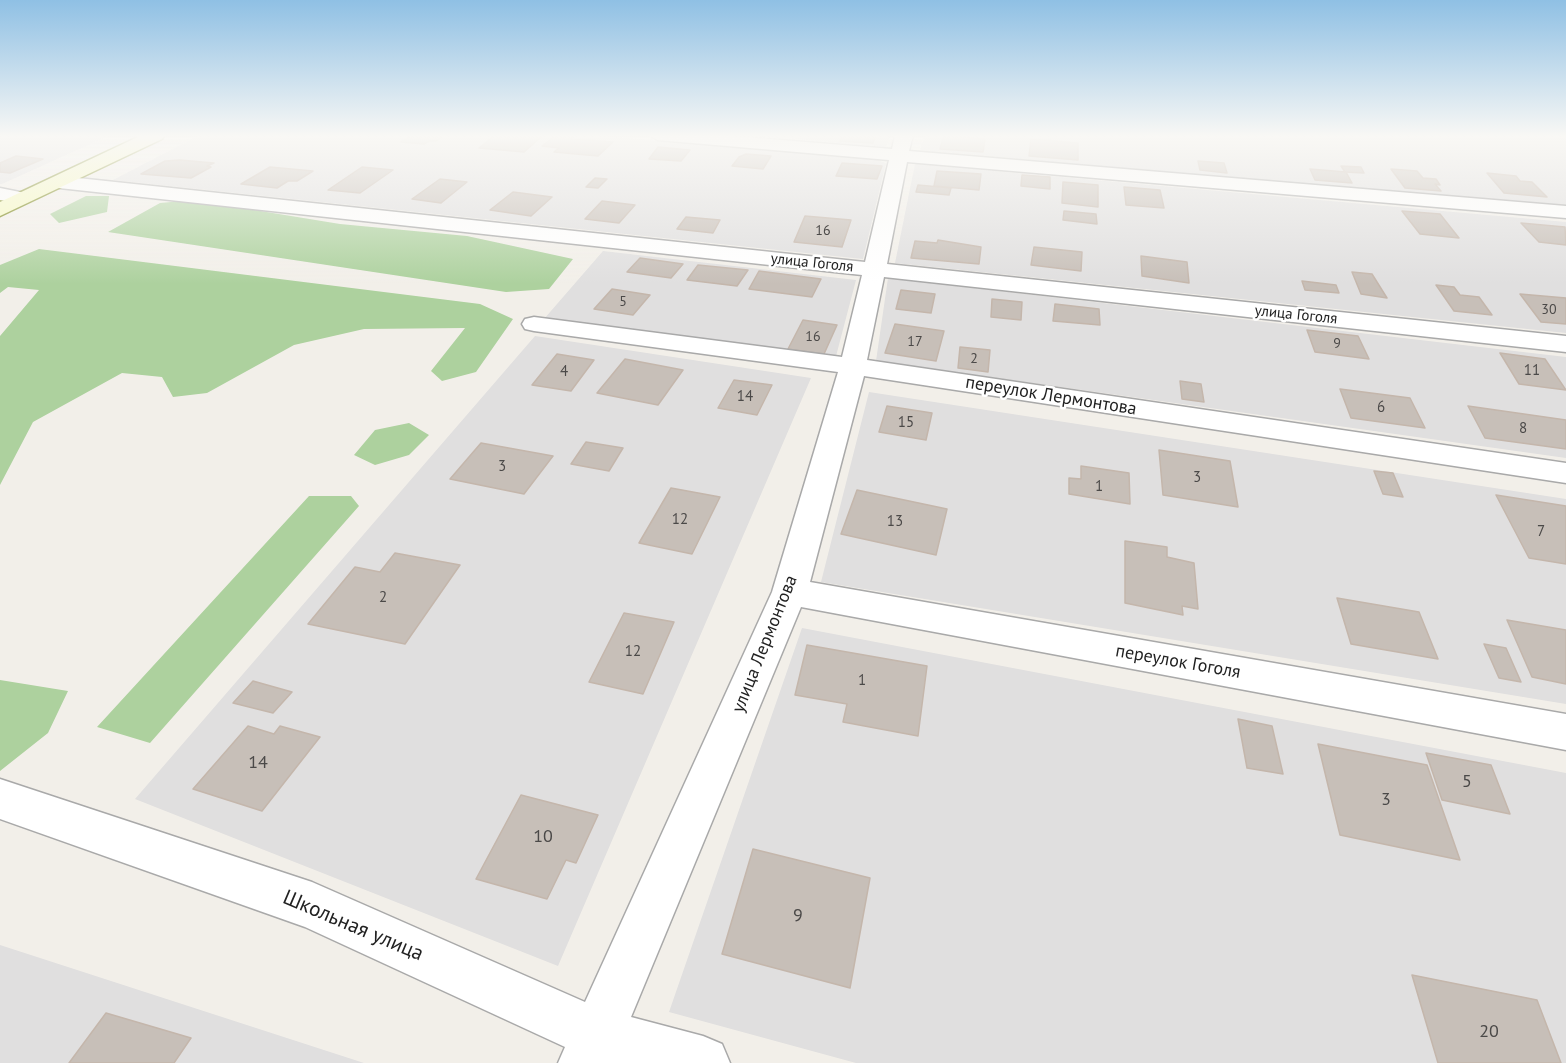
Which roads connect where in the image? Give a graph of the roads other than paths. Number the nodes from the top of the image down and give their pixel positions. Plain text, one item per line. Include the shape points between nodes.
1 (53, 185) edge
2 (83, 185) edge
3 (892, 185) edge
4 (1294, 185) edge
5 (0, 194) edge
6 (23, 198) junction
7 (0, 210) edge
8 (1566, 212) edge
9 (872, 269) junction
10 (534, 324) dead end
11 (1566, 344) edge
12 (853, 366) junction
13 (1566, 473) edge
14 (790, 592) junction
15 (1566, 732) edge
16 (0, 799) edge
17 (591, 1048) edge
18 (703, 1063) edge

1 - 6 street
2 - 9 street, улица Гоголя
3 - 9 street, улица Лермонтова
4 - 8 street
5 - 6 street
6 - 7 street
9 - 11 street, улица Гоголя
9 - 12 street, улица Лермонтова
10 - 12 street, переулок Лермонтова
12 - 13 street, переулок Лермонтова
12 - 14 street, улица Лермонтова
14 - 15 street, переулок Гоголя
14 - 17 street, улица Лермонтова
16 - 17 street, Школьная улица via 312,906
17 - 18 street, Школьная улица

